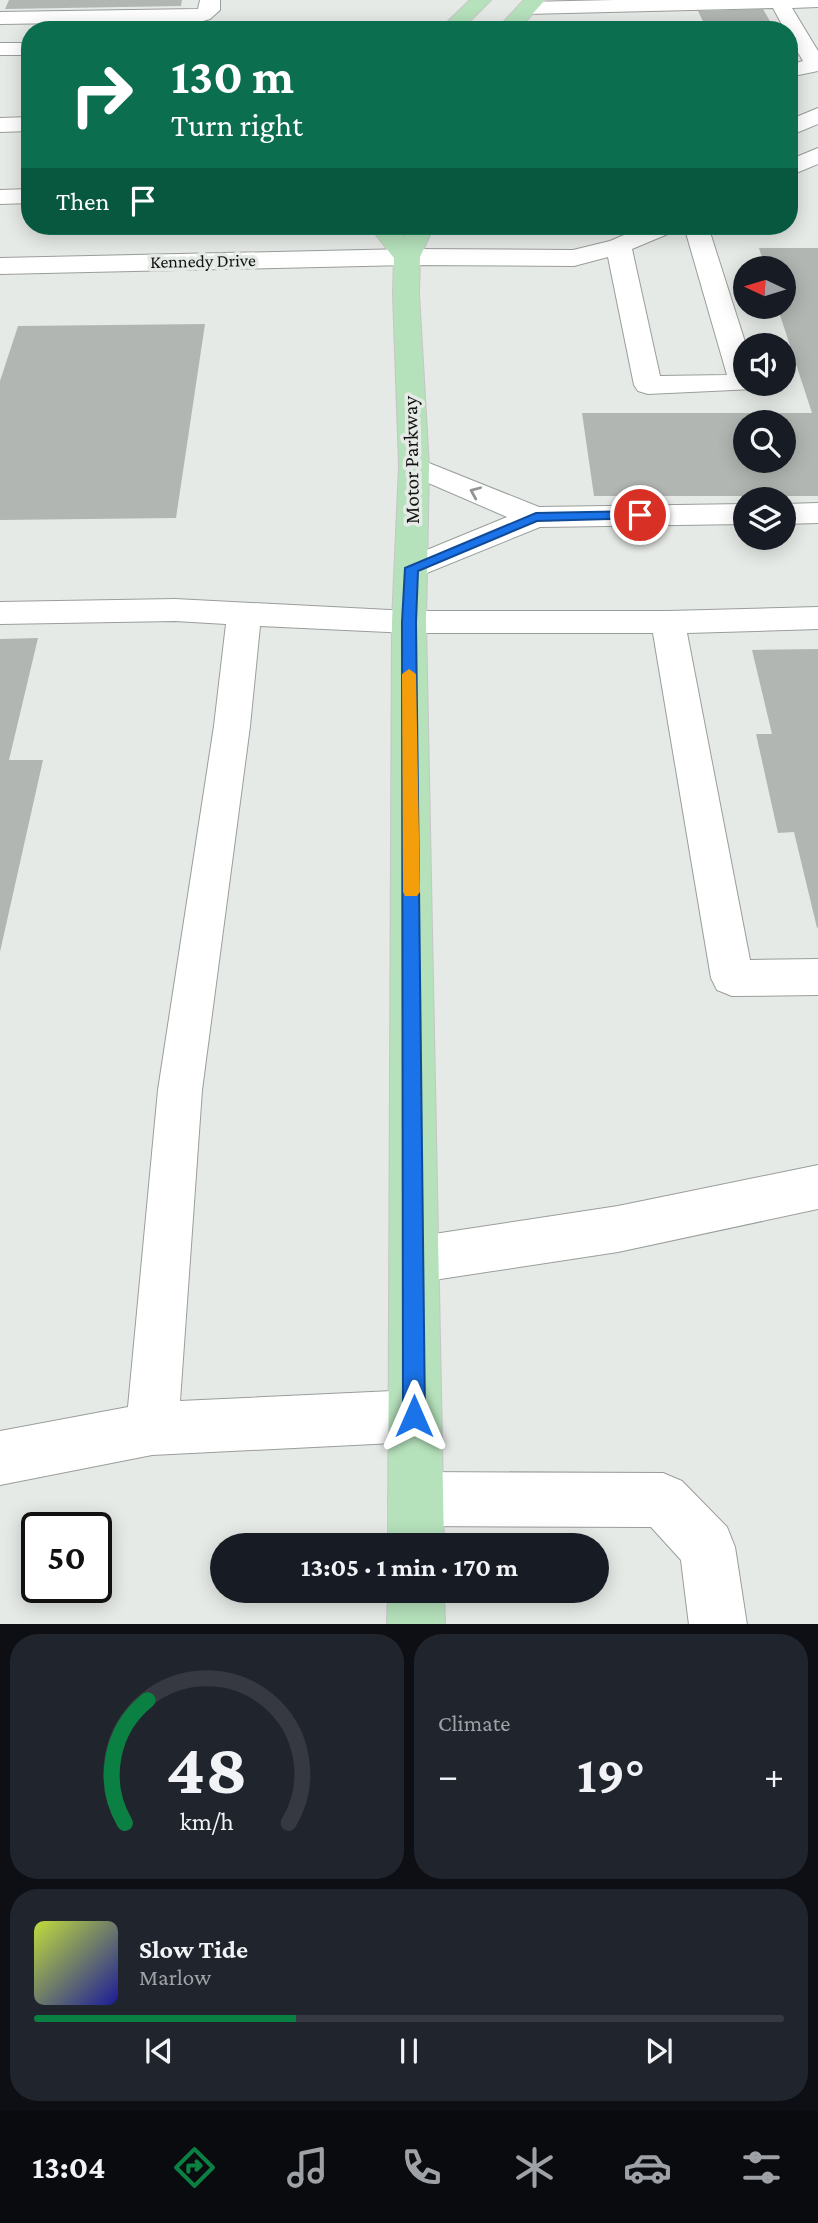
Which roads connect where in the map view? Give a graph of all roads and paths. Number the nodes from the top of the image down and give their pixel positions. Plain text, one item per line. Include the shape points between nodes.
1 (211, 0) edge
2 (818, 1) edge
3 (478, 2) edge
4 (662, 2) edge
5 (779, 2) junction
6 (531, 4) edge
7 (0, 18) edge
8 (458, 21) edge
9 (515, 21) edge
10 (669, 21) edge
11 (790, 21) edge
12 (798, 34) edge
13 (21, 49) edge
14 (0, 50) edge
15 (816, 65) edge
16 (798, 69) edge
17 (818, 115) edge
18 (21, 124) edge
19 (0, 125) edge
20 (798, 125) edge
21 (818, 155) edge
22 (798, 165) edge
23 (21, 196) edge
24 (0, 197) edge
25 (645, 235) edge
26 (699, 235) edge
27 (414, 241) edge
28 (619, 246) junction
29 (0, 266) edge
30 (414, 466) junction
31 (818, 513) edge
32 (733, 514) edge
33 (796, 514) edge
34 (536, 517) junction
35 (412, 568) junction
36 (0, 613) edge
37 (244, 615) junction
38 (818, 618) edge
39 (409, 622) junction
40 (668, 622) junction
41 (818, 977) edge
42 (818, 1187) edge
43 (414, 1260) junction
44 (414, 1416) junction
45 (152, 1429) junction
46 (0, 1458) edge
47 (415, 1522) edge
48 (416, 1603) edge
49 (416, 1624) edge
50 (718, 1624) edge

1 - 7 street via 210,10 203,15
2 - 5 street
3 - 8 main road
4 - 5 street
4 - 6 street
4 - 10 street
5 - 11 street
6 - 9 main road
12 - 15 street
13 - 14 street
15 - 16 street
17 - 20 street
18 - 19 street
21 - 22 street
23 - 24 street
25 - 28 street, Kennedy Drive
26 - 28 street via 744,383 648,385
27 - 28 street, Kennedy Drive via 574,258
27 - 29 street, Kennedy Drive
27 - 30 main road, Motor Parkway
34 -> 30 street
30 - 35 main road, Motor Parkway
31 - 33 street
32 - 34 street
34 - 35 street
35 - 39 main road, Motor Parkway
36 - 37 street via 175,610
37 - 39 street
37 - 45 street via 180,1090
38 - 40 street
39 - 40 street
39 - 43 main road, Motor Parkway
40 - 41 street via 732,978
42 - 43 street via 618,1228
43 - 44 main road, Motor Parkway
44 - 45 street
44 - 47 main road, Motor Parkway
45 - 46 street
47 - 50 street via 663,1500 707,1547
48 - 49 main road

